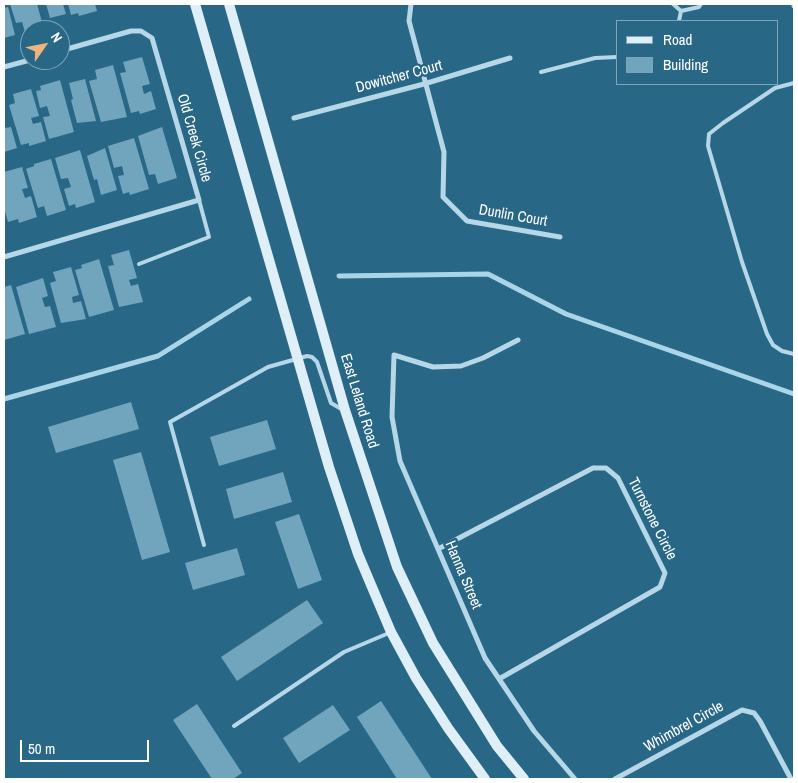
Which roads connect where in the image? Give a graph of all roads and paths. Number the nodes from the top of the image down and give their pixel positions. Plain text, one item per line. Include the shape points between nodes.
1 (195, 4) edge
2 (229, 4) edge
3 (411, 4) edge
4 (673, 4) edge
5 (701, 4) edge
6 (681, 11) junction
7 (679, 20) edge
8 (70, 48) edge
9 (616, 56) edge
10 (510, 58) dead end
11 (20, 63) edge
12 (4, 67) edge
13 (542, 72) dead end
14 (794, 83) edge
15 (424, 84) junction
16 (294, 118) dead end
17 (199, 200) junction
18 (560, 237) dead end
19 (4, 257) edge
20 (139, 264) dead end
21 (518, 340) dead end
22 (794, 354) edge
23 (298, 358) junction
24 (345, 410) junction
25 (204, 545) dead end
26 (438, 549) junction
27 (391, 632) junction
28 (499, 679) junction
29 (234, 726) dead end
30 (485, 779) edge
31 (524, 779) edge
32 (575, 779) edge
33 (615, 779) edge
34 (791, 779) edge

1 - 23 main road
2 - 24 main road, East Leland Road
3 - 15 street via 409,21
4 - 6 lane
5 - 6 lane
6 - 7 lane
8 - 17 street, Old Creek Circle via 132,31 148,35 157,51
9 - 13 lane via 595,58
10 - 15 street, Dowitcher Court
11 - 12 street
14 - 22 lane via 775,88 723,123 709,134 708,146 767,334 773,345
15 - 16 street, Dowitcher Court
15 - 18 street, Dunlin Court via 444,152 443,197 467,221
17 - 19 street, Old Creek Circle
17 - 20 lane via 209,237
21 - 26 street, Hanna Street via 461,366 433,367 394,355 392,417 400,461
23 - 24 lane via 308,356 314,359 329,400
23 - 25 lane via 268,367 170,422
23 - 27 main road via 347,525
24 - 31 main road, East Leland Road via 397,567 433,643 497,746
26 - 28 street, Hanna Street via 485,658
26 - 28 street, Turnstone Circle via 593,468 606,468 618,478 665,572 660,587
27 - 29 lane via 344,652
27 - 30 main road via 432,704
28 - 32 street, Hanna Street via 534,731
33 - 34 street, Whimbrel Circle via 742,710 754,713 760,721

